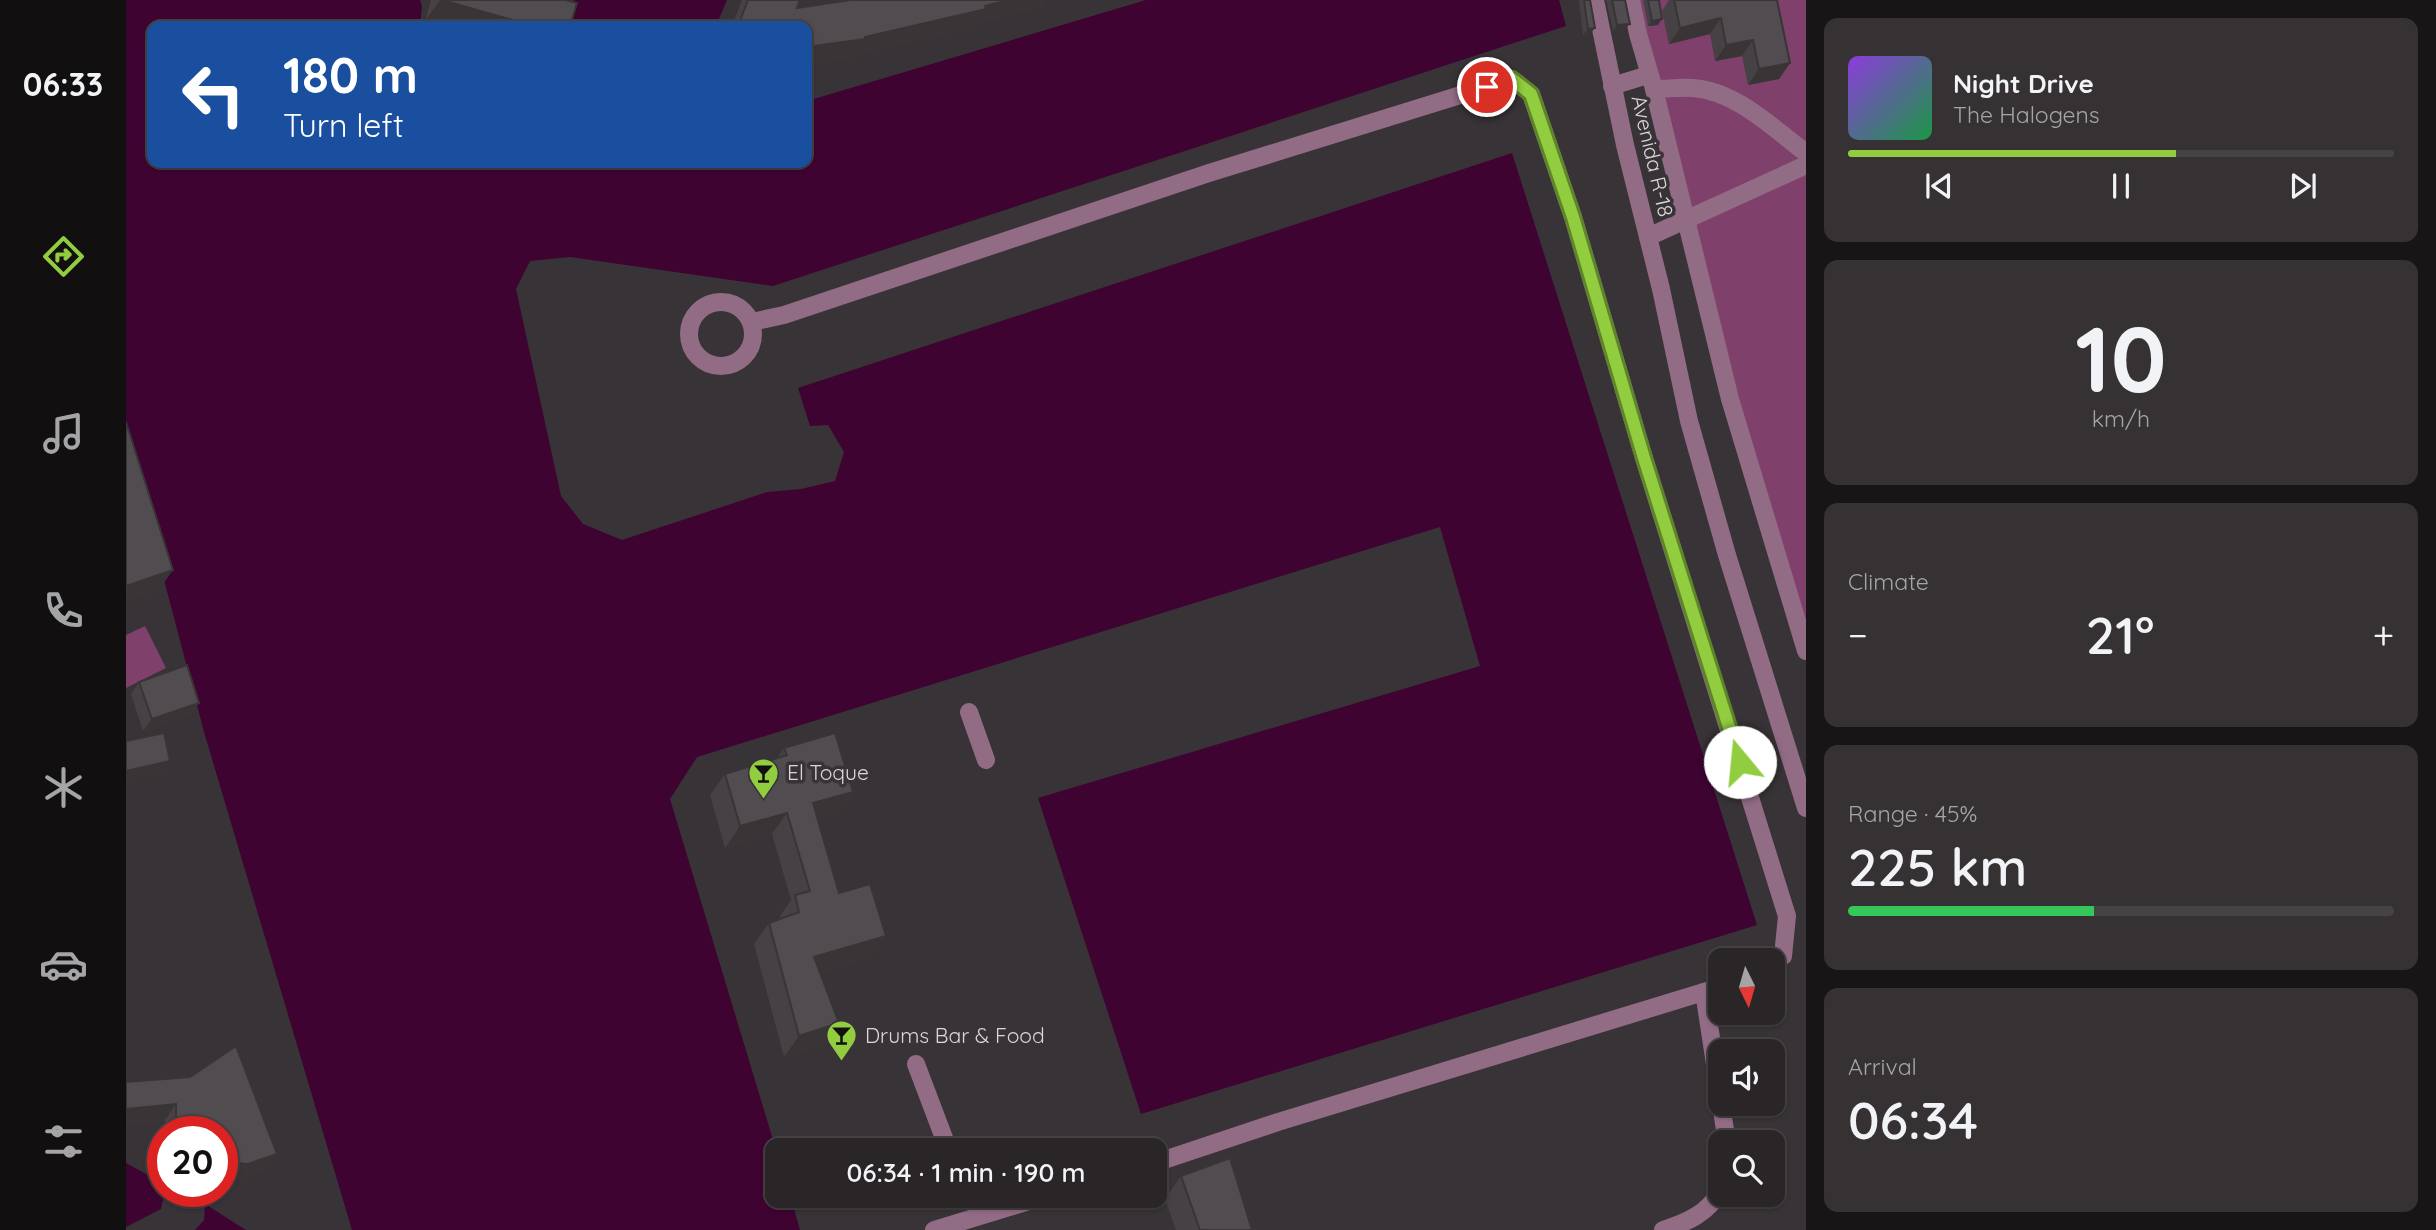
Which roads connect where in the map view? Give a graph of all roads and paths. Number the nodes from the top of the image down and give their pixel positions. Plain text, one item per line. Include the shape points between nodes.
1 (1595, 0) edge
2 (1631, 0) edge
3 (1651, 82) junction
4 (1612, 86) junction
5 (1806, 153) edge
6 (1806, 165) edge
7 (1686, 220) junction
8 (1648, 237) junction
9 (752, 322) dead end
10 (1806, 651) edge
11 (969, 712) dead end
12 (986, 760) dead end
13 (1806, 808) edge
14 (1784, 948) edge
15 (1708, 991) edge
16 (916, 1064) dead end
17 (944, 1138) dead end
18 (1167, 1159) edge
19 (1709, 1207) edge
20 (1006, 1208) edge
21 (934, 1230) edge
22 (1663, 1230) edge

1 - 4 street
2 - 3 street
3 - 4 street, Avenida R-18
3 - 5 street via 1721,95
3 - 7 street, Avenida R-18
4 - 8 street, Avenida R-18
6 - 7 street
7 - 8 street
7 - 10 street, Avenida R-18 via 1730,399
8 - 13 street, Avenida R-18 via 1689,421
9 - 14 street via 1512,79 1531,94 1573,217 1787,916
11 - 12 street
15 - 18 street
16 - 17 street
19 - 22 street via 1684,1224
20 - 21 street

